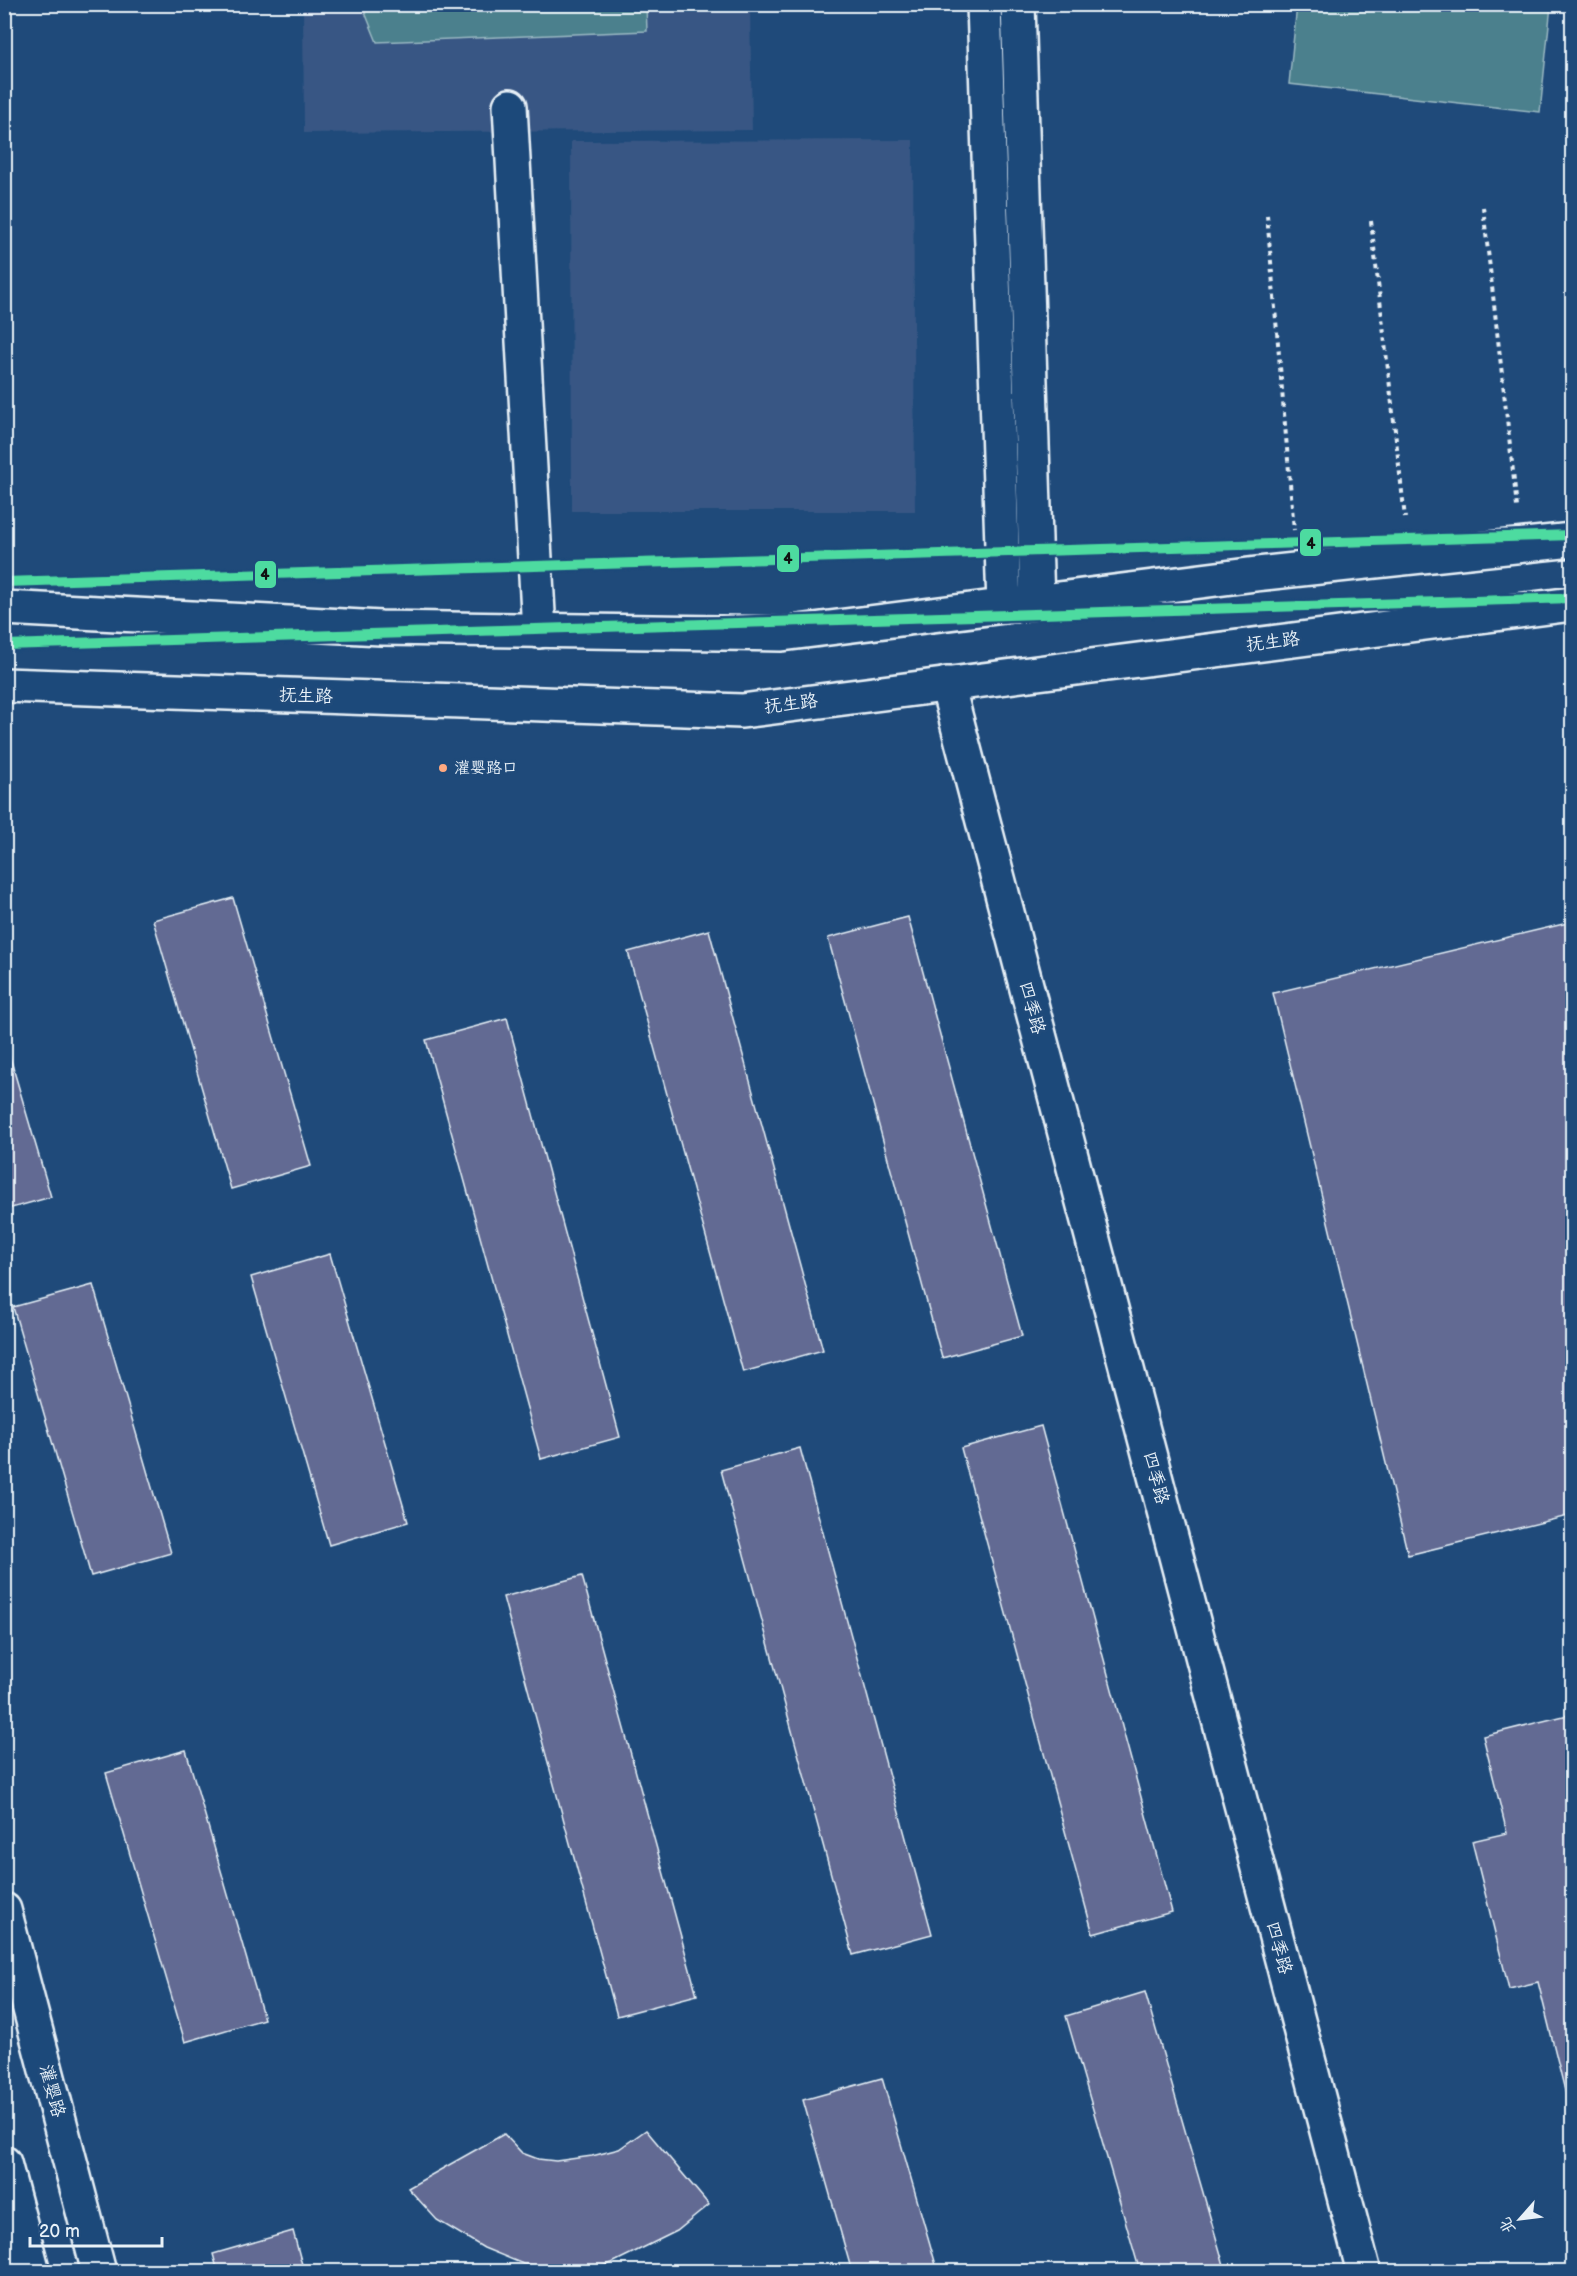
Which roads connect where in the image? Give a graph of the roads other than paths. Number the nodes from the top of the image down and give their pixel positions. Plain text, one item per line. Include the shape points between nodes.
1 (984, 4) edge
2 (1018, 4) edge
3 (510, 106) dead end
4 (1572, 540) edge
5 (1037, 602) junction
6 (1572, 604) edge
7 (1004, 606) junction
8 (4, 608) edge
9 (539, 631) junction
10 (947, 684) junction
11 (4, 685) edge
12 (4, 1910) edge
13 (4, 2163) edge
14 (33, 2271) edge
15 (99, 2271) edge
16 (1364, 2271) edge

1 - 7 main road
2 - 5 main road
3 - 9 main road
4 - 5 main road
5 - 7 main road
6 - 10 main road, 抚生路
7 - 9 main road via 782,634
8 - 9 main road via 381,628
10 - 11 main road, 抚生路 via 742,711
10 - 16 main road, 四季路
12 - 15 main road, 灌婴路
13 - 14 main road

